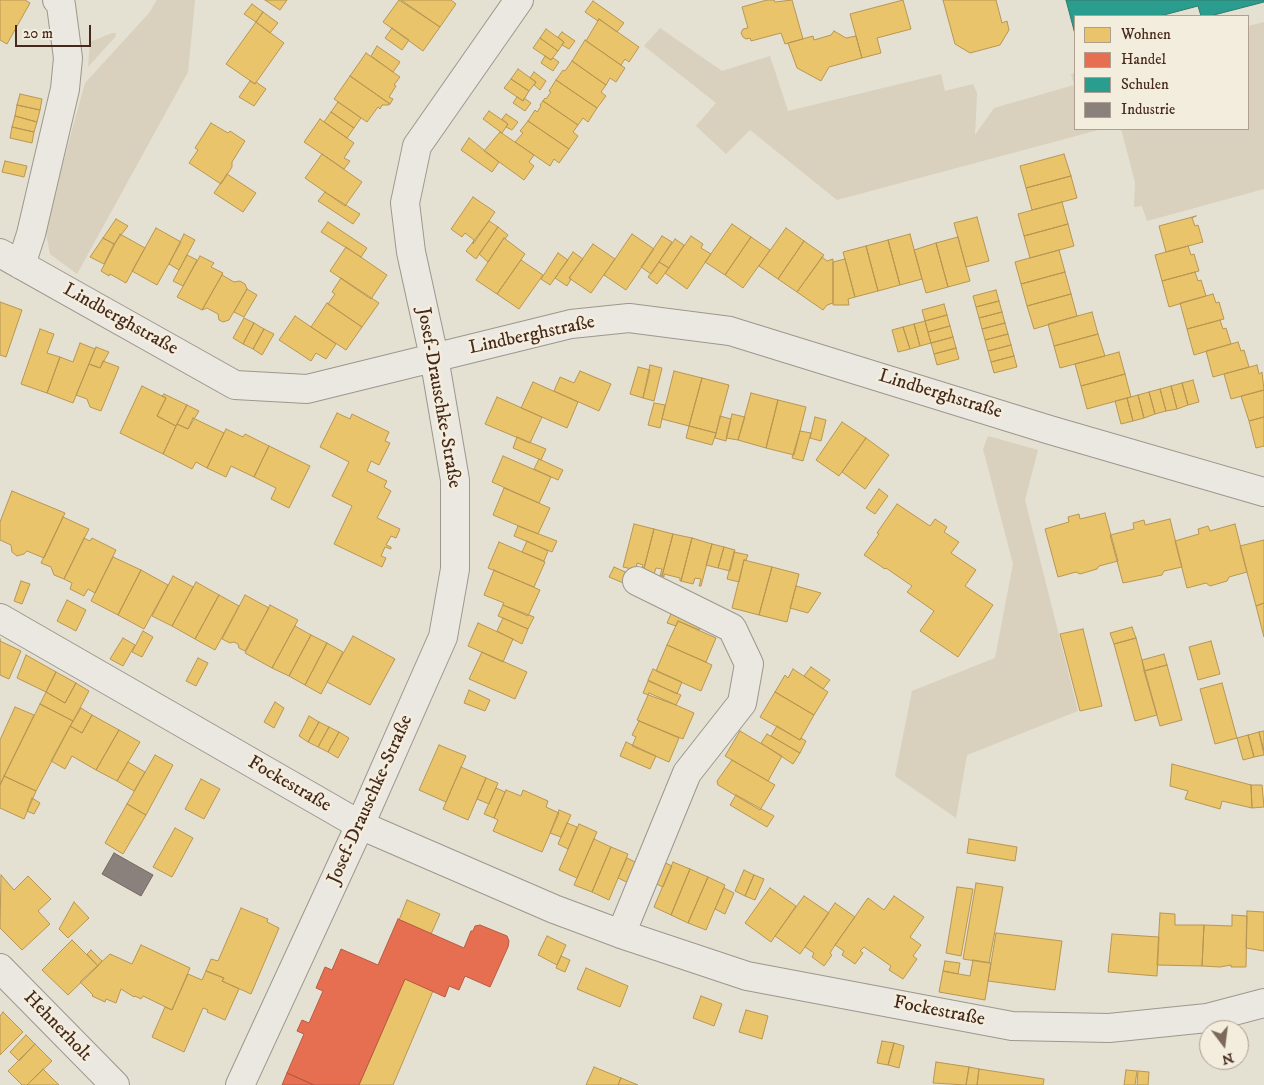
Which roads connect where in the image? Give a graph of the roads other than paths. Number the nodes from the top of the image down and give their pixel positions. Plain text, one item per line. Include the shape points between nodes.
1 (57, 0) edge
2 (519, 0) edge
3 (11, 259) edge
4 (434, 357) junction
5 (1264, 492) edge
6 (637, 581) dead end
7 (0, 618) edge
8 (360, 826) junction
9 (621, 934) junction
10 (0, 968) edge
11 (1264, 1004) edge
12 (115, 1085) edge
13 (240, 1085) edge

1 - 3 street, Lindberghstraße via 61,5 68,58 65,89 31,234
2 - 4 street, Josef-Drauschke-Straße via 417,146 405,203 411,252
3 - 4 street, Lindberghstraße via 235,385 307,389
4 - 5 street, Lindberghstraße via 571,324 629,318 730,330 1050,430
4 - 8 street, Josef-Drauschke-Straße via 456,480 455,569 443,637
6 - 9 street via 732,628 749,664 742,703 687,773
7 - 8 street, Fockestraße
8 - 9 street, Fockestraße via 554,909
8 - 13 street, Josef-Drauschke-Straße
9 - 11 street, Fockestraße via 747,976 1012,1026 1109,1028 1207,1018
10 - 12 street, Hehnerholt

